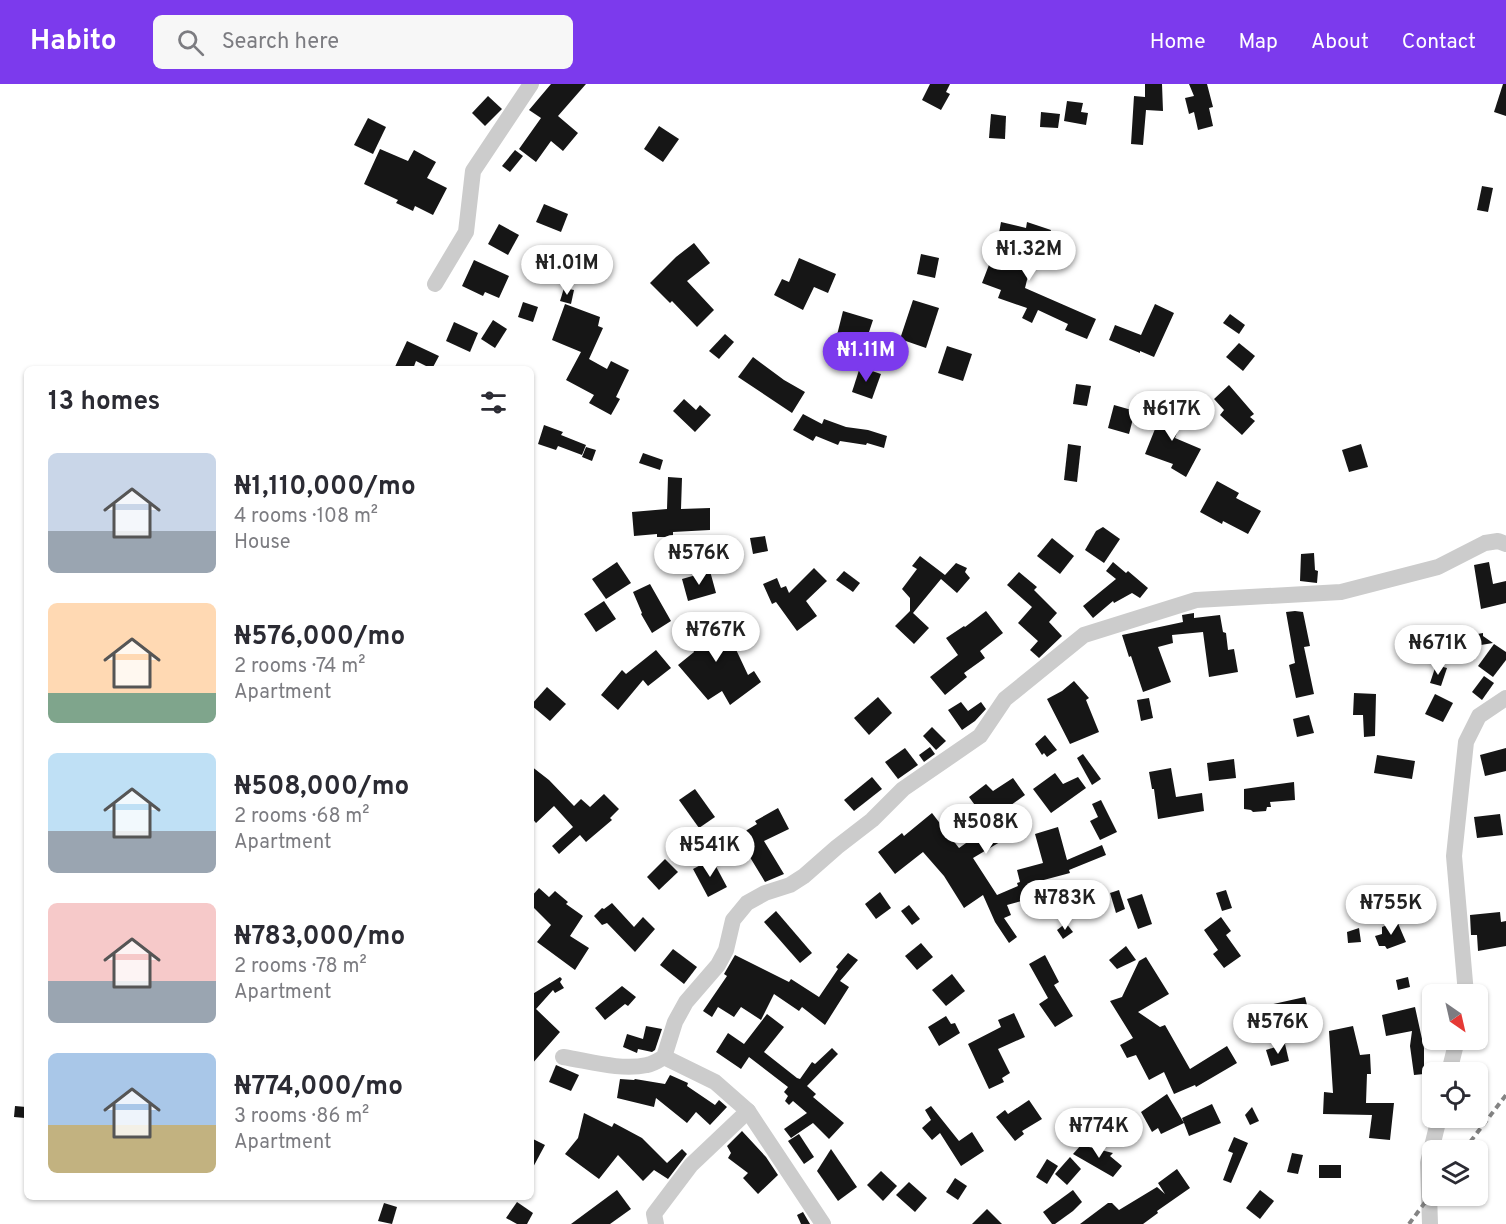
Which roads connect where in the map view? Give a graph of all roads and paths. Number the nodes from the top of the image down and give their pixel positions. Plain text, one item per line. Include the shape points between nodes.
1 (531, 84) edge
2 (435, 284) dead end
3 (1506, 544) edge
4 (1506, 698) edge
5 (1465, 984) edge
6 (664, 1057) junction
7 (563, 1058) dead end
8 (748, 1111) junction
9 (1437, 1128) edge
10 (656, 1224) edge
11 (823, 1224) edge
12 (1430, 1224) edge

1 - 2 street via 473,171 466,232
3 - 6 street via 1485,543 1438,567 1341,592 1196,600 1084,635 1005,699 980,736 903,789 804,876 747,903 733,920 718,965 686,1002
4 - 5 street via 1479,716 1466,742 1454,856
6 - 7 street via 648,1065 633,1066
6 - 8 street via 715,1082
8 - 10 street via 691,1165 654,1214
8 - 11 street
9 - 12 street via 1428,1163

